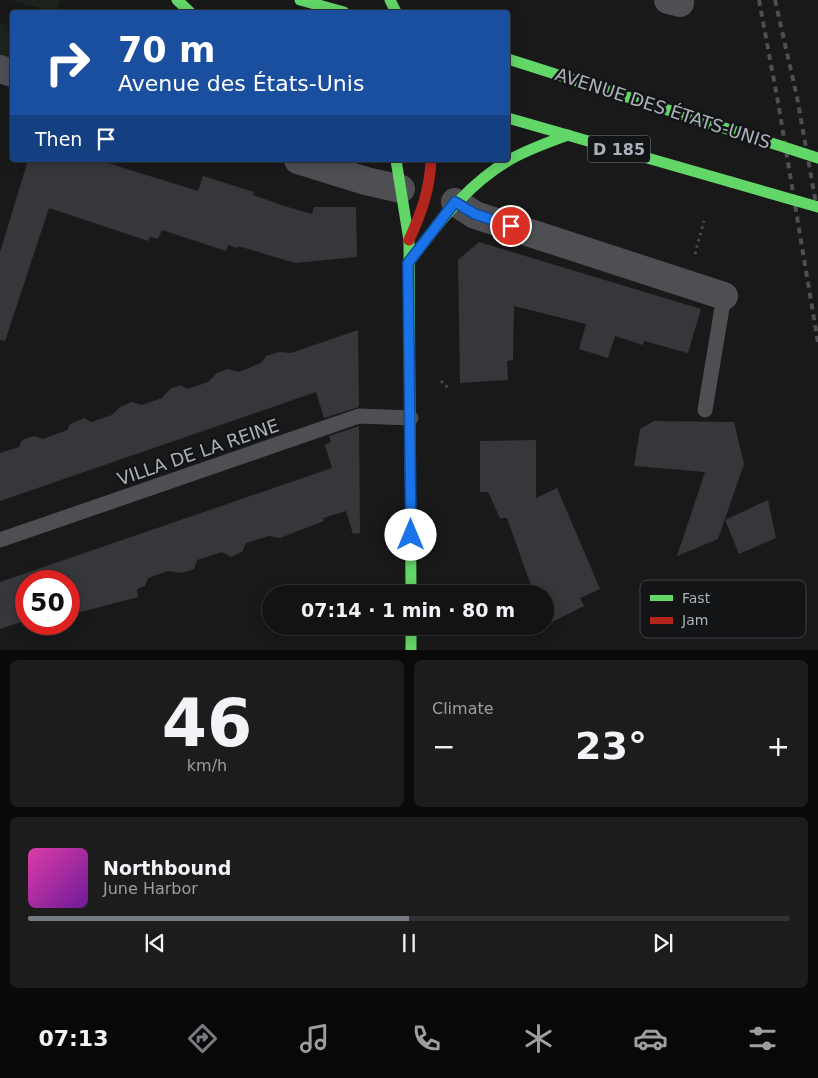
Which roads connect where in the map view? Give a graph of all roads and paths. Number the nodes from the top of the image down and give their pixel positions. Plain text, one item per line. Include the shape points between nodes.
1 (177, 0) edge
2 (300, 0) edge
3 (489, 6) dead end
4 (188, 10) edge
5 (337, 10) edge
6 (488, 10) edge
7 (510, 60) edge
8 (510, 119) edge
9 (568, 135) junction
10 (818, 158) edge
11 (510, 159) edge
12 (304, 162) edge
13 (396, 162) edge
14 (431, 162) edge
15 (506, 162) edge
16 (402, 188) junction
17 (455, 202) junction
18 (818, 207) edge
19 (409, 240) junction
20 (408, 263) junction
21 (724, 296) joint
22 (705, 410) dead end
23 (411, 418) junction
24 (0, 540) edge
25 (411, 585) edge
26 (411, 635) edge
27 (411, 650) edge

1 - 4 main road
2 - 5 main road
3 - 6 path
7 - 10 main road, AVENUE DES ÉTATS-UNIS, bridge
8 - 9 main road, D 185
9 - 11 main road
9 - 18 main road, D 185, bridge
12 - 16 street via 366,181
13 - 16 main road
14 - 19 main road via 426,202
15 - 17 main road via 480,179
16 - 19 main road
17 - 20 main road
17 - 21 street via 475,214
19 - 20 main road
20 - 23 main road
21 - 22 lane
23 - 24 lane, VILLA DE LA REINE via 359,416
23 - 25 main road
26 - 27 main road

